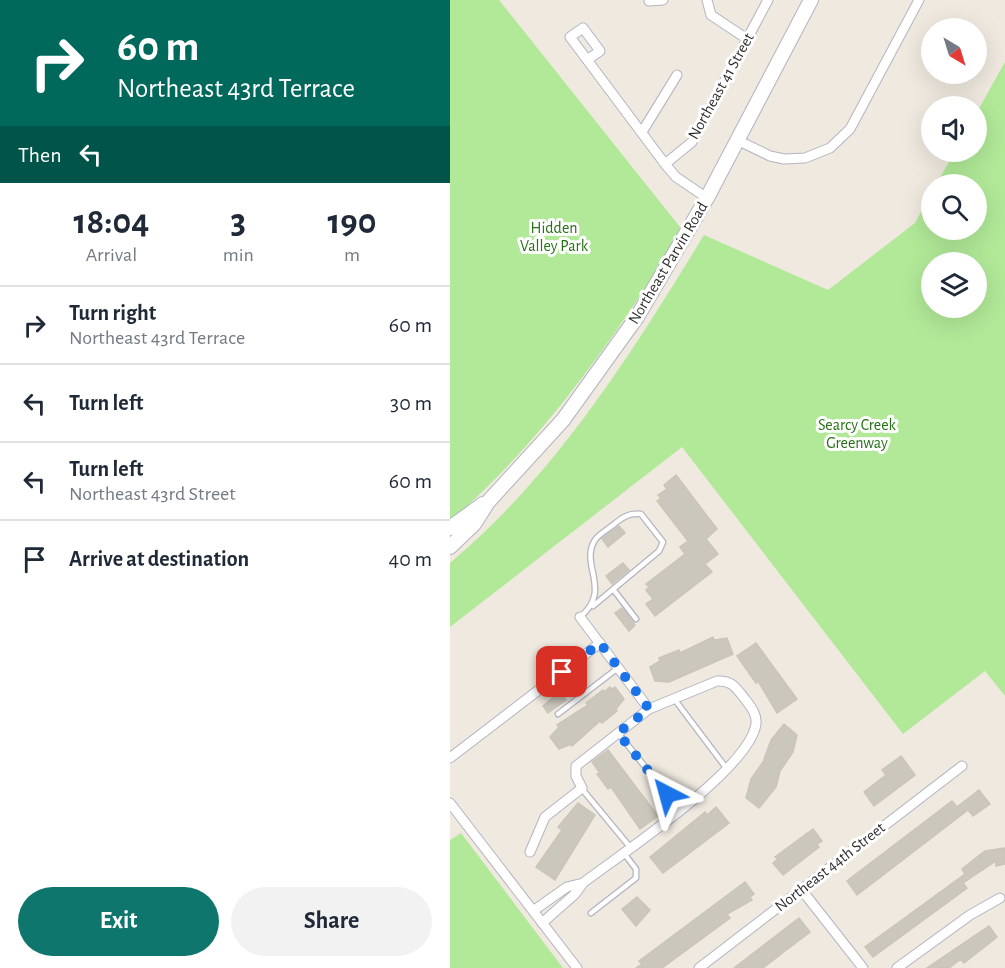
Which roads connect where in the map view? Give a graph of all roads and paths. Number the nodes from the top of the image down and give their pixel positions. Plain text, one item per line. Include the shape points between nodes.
1 (663, 0) edge
2 (707, 0) edge
3 (768, 0) edge
4 (811, 0) edge
5 (919, 0) edge
6 (649, 1) edge
7 (747, 39) junction
8 (587, 60) dead end
9 (676, 75) dead end
10 (642, 132) junction
11 (738, 140) junction
12 (665, 164) junction
13 (707, 198) junction
14 (488, 502) junction
15 (450, 528) edge
16 (450, 547) edge
17 (613, 589) junction
18 (593, 606) junction
19 (580, 616) joint
20 (636, 619) dead end
21 (600, 643) junction
22 (618, 668) junction
23 (674, 699) junction
24 (649, 709) junction
25 (558, 714) dead end
26 (618, 733) junction
27 (450, 758) edge
28 (962, 766) dead end
29 (727, 770) junction
30 (582, 788) junction
31 (450, 803) edge
32 (679, 809) junction
33 (626, 850) junction
34 (530, 852) dead end
35 (583, 883) junction
36 (801, 890) junction
37 (1000, 898) dead end
38 (533, 910) junction
39 (591, 913) dead end
40 (542, 923) junction
41 (577, 968) edge
42 (699, 968) edge
43 (863, 968) edge
44 (897, 968) edge

1 - 6 street
2 - 7 street via 711,15
3 - 7 street, Northeast 41 Street
4 - 11 main road, Northeast Parvin Road
5 - 11 street via 850,129 830,148 805,158 784,159
7 - 12 street, Northeast 41 Street via 692,142
8 - 10 street
9 - 10 street
10 - 12 street
11 - 13 main road, Northeast Parvin Road
12 - 13 street via 676,177
13 - 14 main road, Northeast Parvin Road via 637,317 563,420
14 - 15 main road, Northeast Parvin Road
14 - 16 main road, Northeast Parvin Road via 474,524
17 - 18 lane
17 - 18 lane via 659,551 663,542 641,514 628,513 596,538 591,548
17 - 20 lane
18 - 19 lane
19 - 21 street
21 - 22 street
21 - 27 street
22 - 24 street
22 - 25 lane
23 - 24 street
23 - 29 lane
23 - 29 street via 717,681 734,684 757,721 752,739
24 - 26 street
26 - 30 street via 576,766
26 - 32 lane
28 - 36 street, Northeast 44th Street
29 - 32 street
30 - 33 lane
30 - 34 street via 545,817
31 - 38 street
32 - 33 street
33 - 35 street
33 - 39 lane via 636,869 636,878
35 - 38 street via 567,887
35 - 40 street
36 - 42 street, Northeast 44th Street
36 - 43 street
37 - 44 street
38 - 40 street
40 - 41 street

